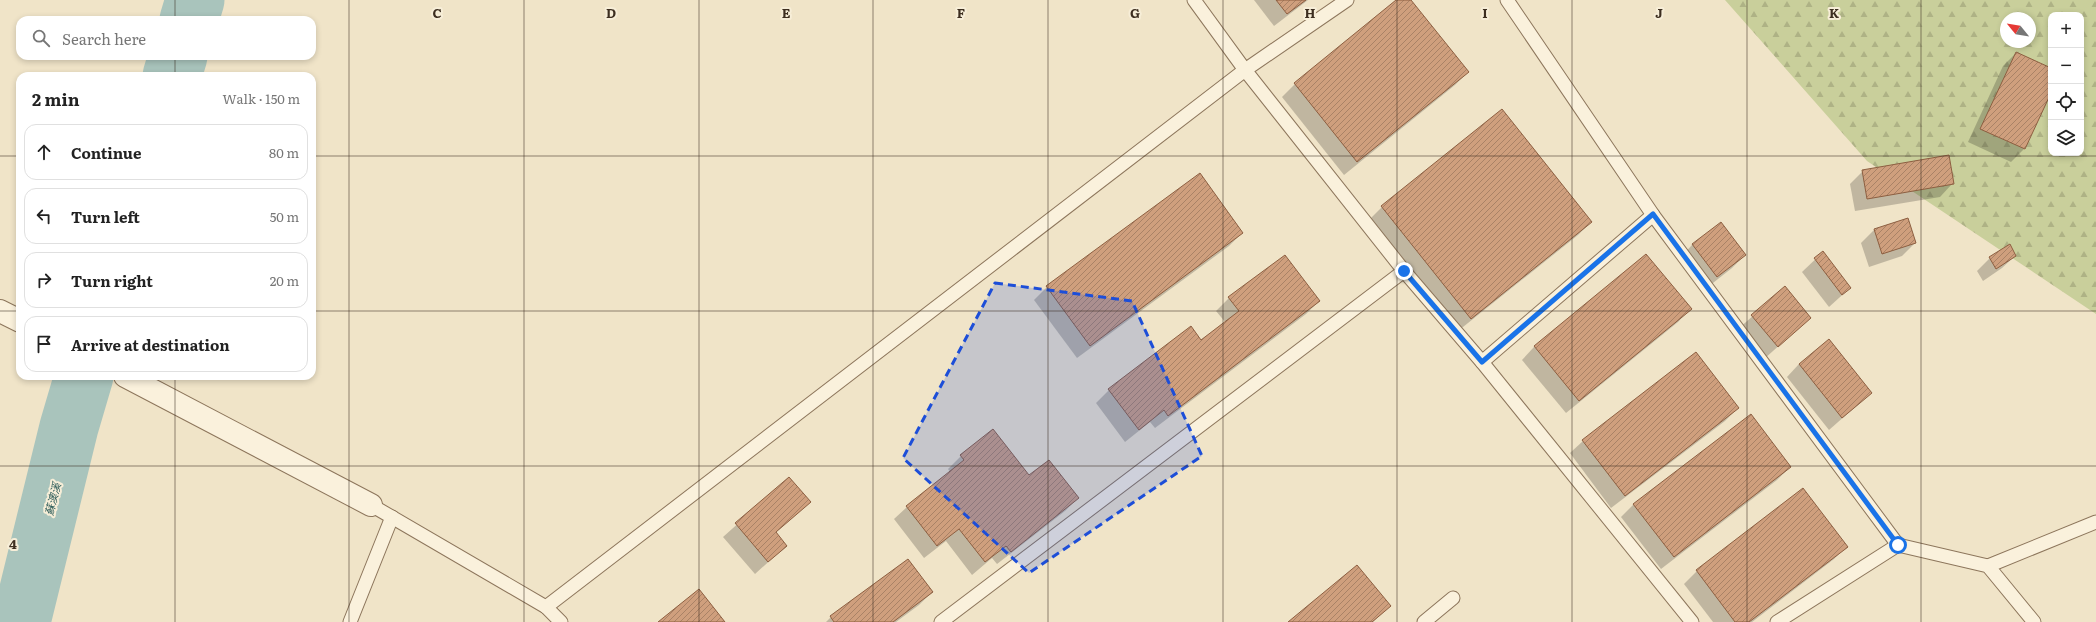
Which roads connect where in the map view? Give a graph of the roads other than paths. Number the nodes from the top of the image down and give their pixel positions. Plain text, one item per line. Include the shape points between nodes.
1 (1194, 0) edge
2 (1347, 0) edge
3 (1507, 0) edge
4 (1244, 70) junction
5 (1653, 214) junction
6 (1404, 271) junction
7 (0, 311) edge
8 (16, 319) edge
9 (1482, 362) junction
10 (132, 380) edge
11 (371, 505) joint
12 (392, 517) junction
13 (2096, 522) edge
14 (1898, 545) junction
15 (1988, 566) junction
16 (1453, 598) dead end
17 (546, 607) junction
18 (350, 622) edge
19 (561, 622) edge
20 (941, 622) edge
21 (1424, 622) edge
22 (1692, 622) edge
23 (1777, 622) edge
24 (2034, 622) edge

1 - 4 lane
2 - 4 lane
3 - 5 lane
4 - 6 lane
4 - 17 lane
5 - 9 lane
5 - 14 lane
6 - 9 lane
6 - 20 lane
7 - 8 street
9 - 22 lane
10 - 11 street
11 - 12 lane
12 - 17 lane
12 - 18 lane
13 - 15 lane
14 - 15 lane
14 - 23 lane
15 - 24 lane
16 - 21 lane
17 - 19 lane

